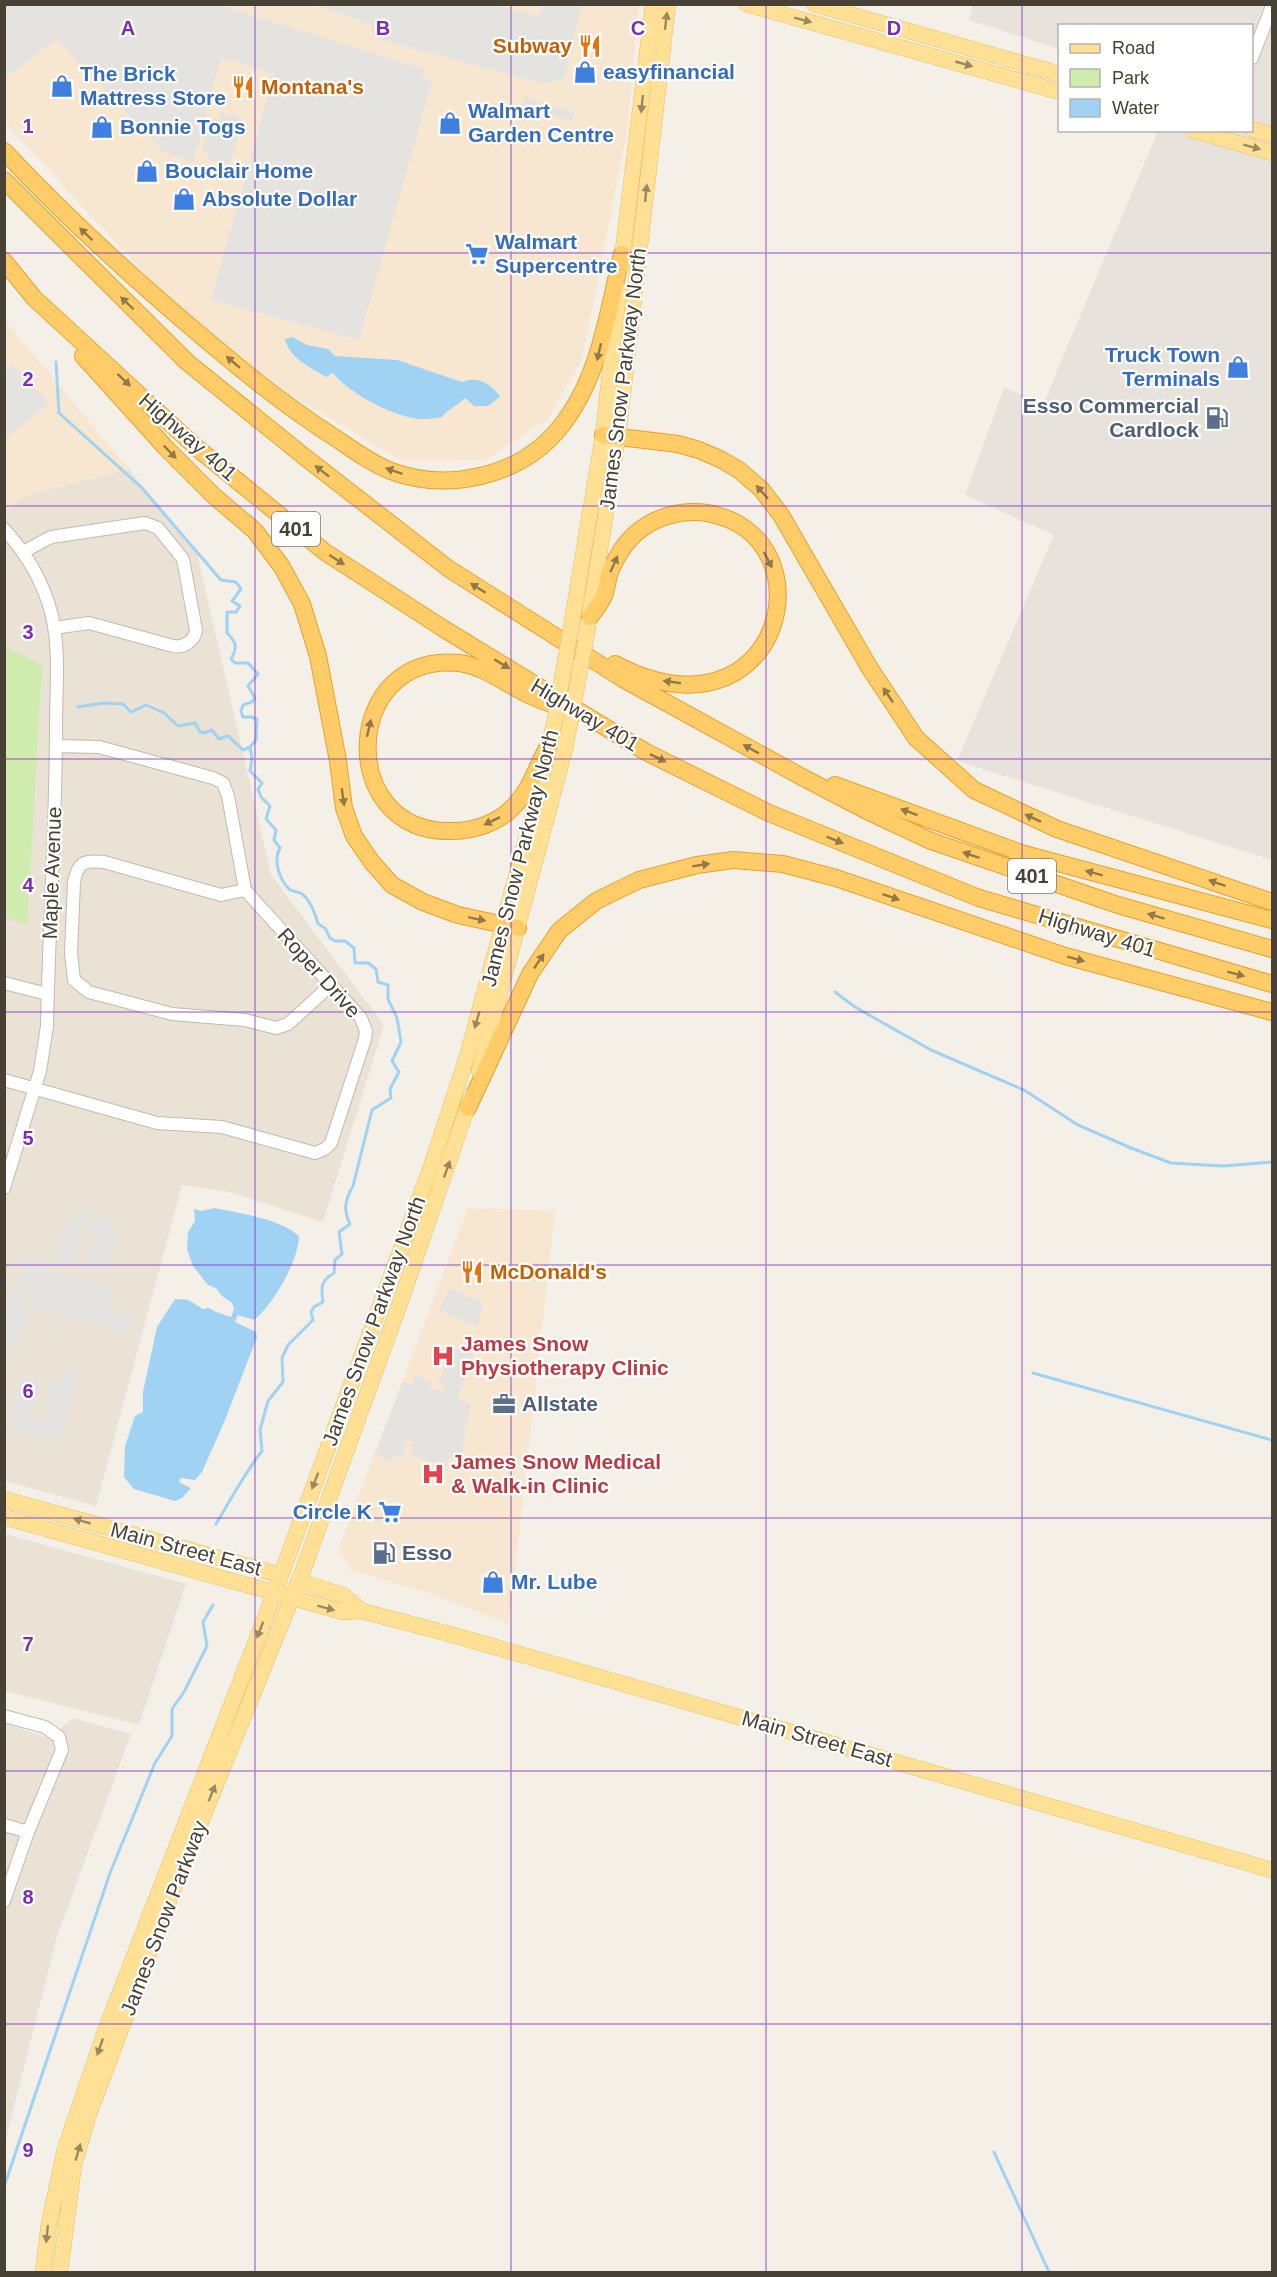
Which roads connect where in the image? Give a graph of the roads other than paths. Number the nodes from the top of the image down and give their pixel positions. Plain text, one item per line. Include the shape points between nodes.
1 (653, 4) edge
2 (668, 4) edge
3 (746, 4) edge
4 (814, 4) edge
5 (1272, 6) edge
6 (1253, 53) edge
7 (1058, 74) edge
8 (1058, 92) edge
9 (1253, 130) edge
10 (1199, 132) edge
11 (1272, 135) edge
12 (4, 151) edge
13 (1272, 153) edge
14 (4, 180) edge
15 (622, 254) junction
16 (4, 261) edge
17 (34, 298) junction
18 (611, 435) junction
19 (4, 529) edge
20 (24, 552) junction
21 (581, 616) junction
22 (528, 619) junction
23 (54, 628) junction
24 (590, 718) junction
25 (56, 746) junction
26 (557, 746) junction
27 (802, 777) junction
28 (245, 890) junction
29 (1272, 902) edge
30 (1272, 920) edge
31 (511, 927) junction
32 (1272, 949) edge
33 (4, 983) edge
34 (1272, 984) edge
35 (331, 985) junction
36 (47, 994) junction
37 (1272, 1012) edge
38 (4, 1080) edge
39 (35, 1088) junction
40 (468, 1108) junction
41 (6, 1181) edge
42 (4, 1499) edge
43 (4, 1517) edge
44 (280, 1575) junction
45 (300, 1577) junction
46 (274, 1593) junction
47 (292, 1598) junction
48 (362, 1611) junction
49 (4, 1716) edge
50 (4, 1826) edge
51 (28, 1832) junction
52 (1272, 1870) edge
53 (4, 1901) edge
54 (43, 2272) edge
55 (60, 2272) edge

1 -> 15 main road, James Snow Parkway North
18 -> 2 main road, James Snow Parkway North
3 -> 8 main road
4 - 7 main road
5 - 6 street
9 - 11 main road
10 -> 13 main road
15 -> 12 highway via 595,366 578,403 556,432 535,451 475,478 423,479 390,471 289,408 104,251
22 -> 14 highway, 401 via 449,569 187,362
15 - 18 main road, James Snow Parkway North
16 - 17 highway, Highway 401 / 401
17 -> 24 highway, Highway 401 / 401 via 197,448 325,552
17 -> 31 highway via 159,440 255,531 282,567 302,604 318,656 344,808 354,836 371,861 392,885 423,902
18 - 21 main road, James Snow Parkway North
29 -> 18 highway via 1058,830 974,790 916,738 869,667 781,515 760,489 739,470 699,450
19 - 20 street, Maple Avenue
20 - 23 street, Maple Avenue via 43,589
20 - 23 street via 51,537 145,523 158,528 183,559 196,630 195,637 186,644 173,646 88,624
21 -> 22 highway via 603,598 610,572 624,546 644,526 679,513 717,516 742,528 767,556 777,583 776,620 764,646 737,672 702,684 655,680 621,668
21 - 26 main road, James Snow Parkway North, bridge via 555,720
21 - 26 main road, James Snow Parkway North, bridge via 585,645
27 -> 22 highway, 401 via 623,679
23 - 25 street, Maple Avenue
26 -> 24 highway via 541,757 525,794 513,808 487,825 458,831 428,828 396,811 375,784 366,750 372,716 383,696 410,673 433,664 458,663 482,669 527,695
24 -> 34 highway, Highway 401 / 401 via 646,752 769,813 979,898
25 - 28 street via 99,747 223,783
25 - 36 street, Maple Avenue
26 - 31 main road, James Snow Parkway North
30 -> 27 highway, 401 via 1024,854 839,786
32 -> 27 highway, 401 via 1118,905 931,841
28 - 35 street, Roper Drive
28 - 35 street via 221,895 104,862 87,861 79,868 74,882 74,980 89,992 172,1014 245,1020 276,1028 288,1024
31 - 40 main road, James Snow Parkway North
31 -> 44 main road, James Snow Parkway North via 431,1167
33 - 36 street
35 - 39 street, Roper Drive via 361,1018 366,1031 331,1143 315,1153 222,1127 157,1123
36 - 39 street, Maple Avenue via 47,1026
40 -> 37 highway via 530,974 559,931 596,901 639,880 733,860 783,864 836,878 1065,956
38 - 39 street
39 - 41 street, Maple Avenue
45 -> 40 main road, James Snow Parkway North
44 -> 42 main road, Main Street East
43 - 46 main road, Main Street East
44 - 45 street, Main Street East
44 - 46 main road, James Snow Parkway
45 - 47 main road, James Snow Parkway
45 - 48 main road, Main Street East via 343,1595
46 - 47 main road, Main Street East
46 -> 54 main road, James Snow Parkway via 104,2034 69,2138 49,2223
47 -> 48 main road, Main Street East via 343,1612
55 -> 47 main road, James Snow Parkway via 74,2165 89,2114 174,1888
48 - 52 main road, Main Street East
49 - 51 street via 45,1727 59,1737 62,1750
50 - 51 street
51 - 53 street

